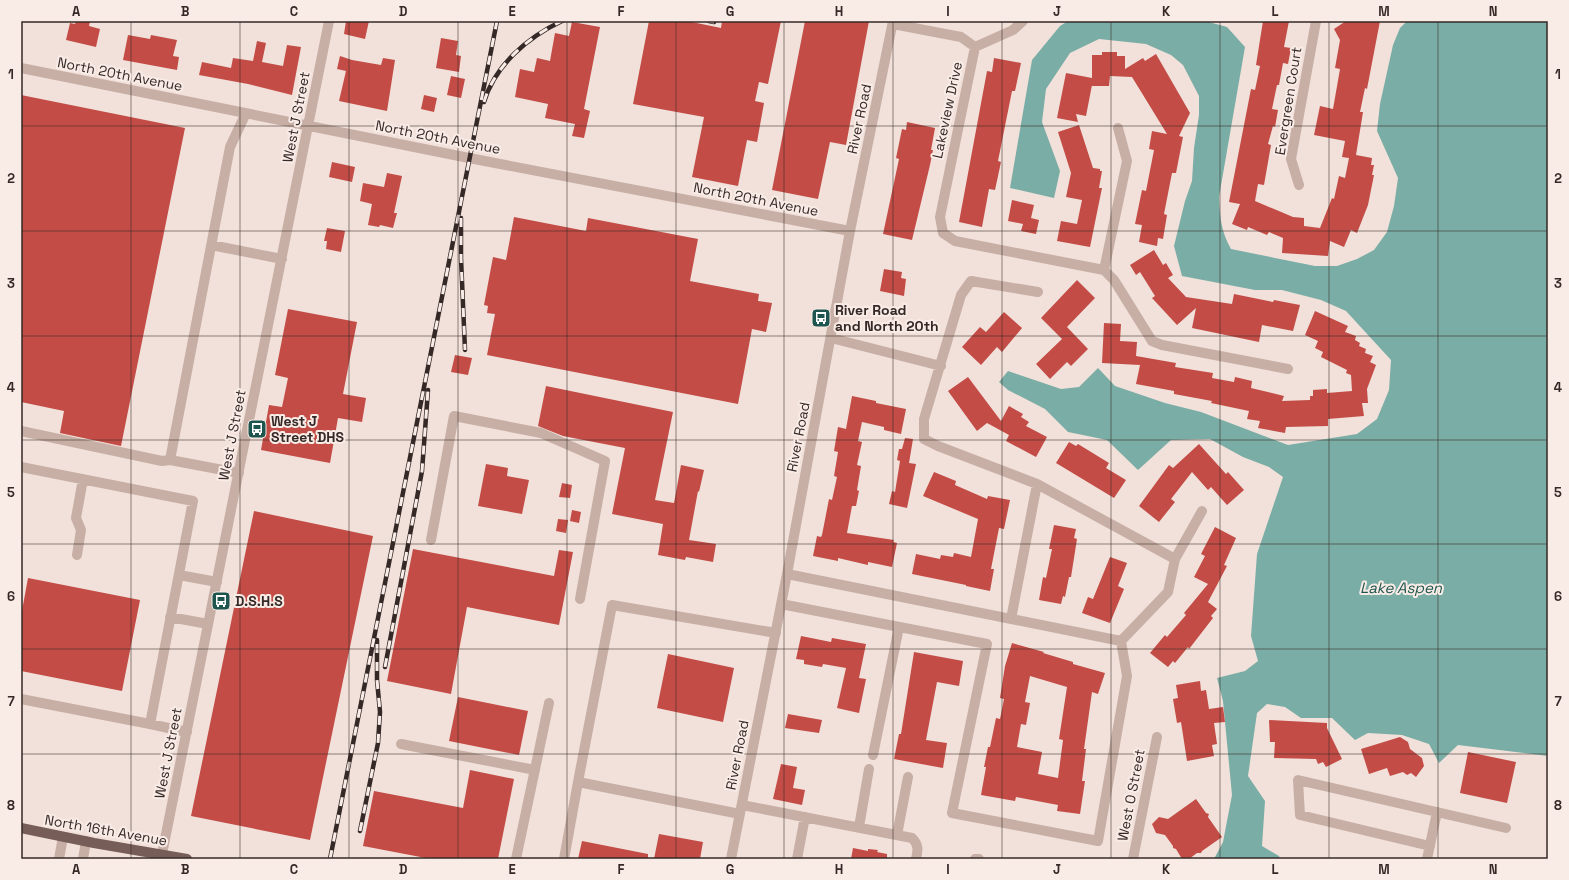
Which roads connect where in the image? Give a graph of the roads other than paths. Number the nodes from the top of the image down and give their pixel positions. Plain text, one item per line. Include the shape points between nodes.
1 (329, 21) edge
2 (1023, 21) edge
3 (1316, 21) edge
4 (893, 22) edge
5 (974, 47) junction
6 (21, 68) edge
7 (246, 113) junction
8 (309, 125) junction
9 (1118, 128) dead end
10 (1299, 185) dead end
11 (850, 231) junction
12 (211, 245) junction
13 (282, 258) junction
14 (1104, 270) junction
15 (1038, 292) dead end
16 (831, 338) junction
17 (941, 366) junction
18 (1288, 369) dead end
19 (21, 431) edge
20 (170, 460) junction
21 (21, 467) edge
22 (239, 473) junction
23 (83, 479) junction
24 (1037, 484) junction
25 (1202, 511) dead end
26 (431, 540) dead end
27 (76, 555) dead end
28 (1175, 559) junction
29 (787, 574) junction
30 (179, 575) junction
31 (217, 582) junction
32 (580, 599) dead end
33 (781, 604) junction
34 (170, 617) junction
35 (1011, 618) junction
36 (208, 624) junction
37 (899, 627) junction
38 (776, 633) junction
39 (1121, 641) junction
40 (21, 699) edge
41 (549, 703) dead end
42 (150, 724) junction
43 (187, 732) junction
44 (1157, 737) dead end
45 (400, 744) dead end
46 (873, 755) dead end
47 (869, 769) dead end
48 (535, 770) junction
49 (908, 777) dead end
50 (578, 782) junction
51 (741, 810) junction
52 (1437, 812) junction
53 (805, 817) junction
54 (859, 827) junction
55 (21, 828) edge
56 (1506, 828) dead end
57 (898, 835) junction
58 (63, 837) junction
59 (86, 842) junction
60 (1430, 846) junction
61 (162, 854) junction
62 (175, 858) edge
63 (59, 859) edge
64 (83, 859) edge
65 (187, 859) edge
66 (516, 859) edge
67 (564, 859) edge
68 (731, 859) edge
69 (797, 859) edge
70 (916, 859) edge
71 (975, 859) edge
72 (978, 859) edge
73 (1132, 859) edge
74 (1427, 859) edge

1 - 8 street, West J Street
2 - 5 street, Lakeview Drive via 1013,30
3 - 10 street, Evergreen Court via 1291,159
4 - 5 street via 961,36
4 - 11 street, River Road
5 - 14 street, Lakeview Drive via 940,217 943,233 955,240
6 - 7 street, North 20th Avenue
7 - 8 street, North 20th Avenue
7 - 12 street via 230,147
8 - 11 street, North 20th Avenue
8 - 13 street, West J Street
9 - 14 street via 1127,161
11 - 16 street, River Road
12 - 13 street
12 - 20 street
13 - 22 street, West J Street
14 - 18 street via 1114,280 1152,341
15 - 17 street via 971,281 961,294
16 - 17 street
16 - 29 street, River Road
17 - 24 street via 924,419 924,439
19 - 20 street via 162,461
20 - 22 street
21 - 23 street
22 - 31 street, West J Street
23 - 27 street via 76,518 81,530
23 - 30 street via 193,501
24 - 28 street
24 - 35 street
25 - 28 street
26 - 32 street via 454,416 541,433 605,461
28 - 39 street via 1168,592
29 - 33 street, River Road
29 - 35 street
30 - 31 street
30 - 34 street
31 - 36 street, West J Street
33 - 37 street
33 - 38 street, River Road
34 - 36 street
34 - 42 street
35 - 39 street
36 - 43 street, West J Street
37 - 39 street via 987,644 952,813 1098,841 1127,676
37 - 46 street
38 - 50 street via 612,605
38 - 51 street, River Road
40 - 42 street
41 - 48 street
42 - 43 street
43 - 61 street, West J Street
44 - 73 street, West O Street
45 - 48 street
47 - 54 street
48 - 66 street
49 - 57 street
50 - 51 street
50 - 67 street
51 - 53 street
51 - 68 street, River Road
52 - 56 street
52 - 60 street
52 - 60 street via 1298,780 1300,815
53 - 54 street
53 - 69 street
54 - 57 street
55 - 58 main road, North 16th Avenue
57 - 70 street via 912,838 916,842
58 - 59 main road, North 16th Avenue
58 - 63 street
59 - 61 main road, North 16th Avenue
59 - 64 street
60 - 74 street
61 - 62 main road, North 16th Avenue
62 - 65 main road, North 16th Avenue
71 - 72 street

